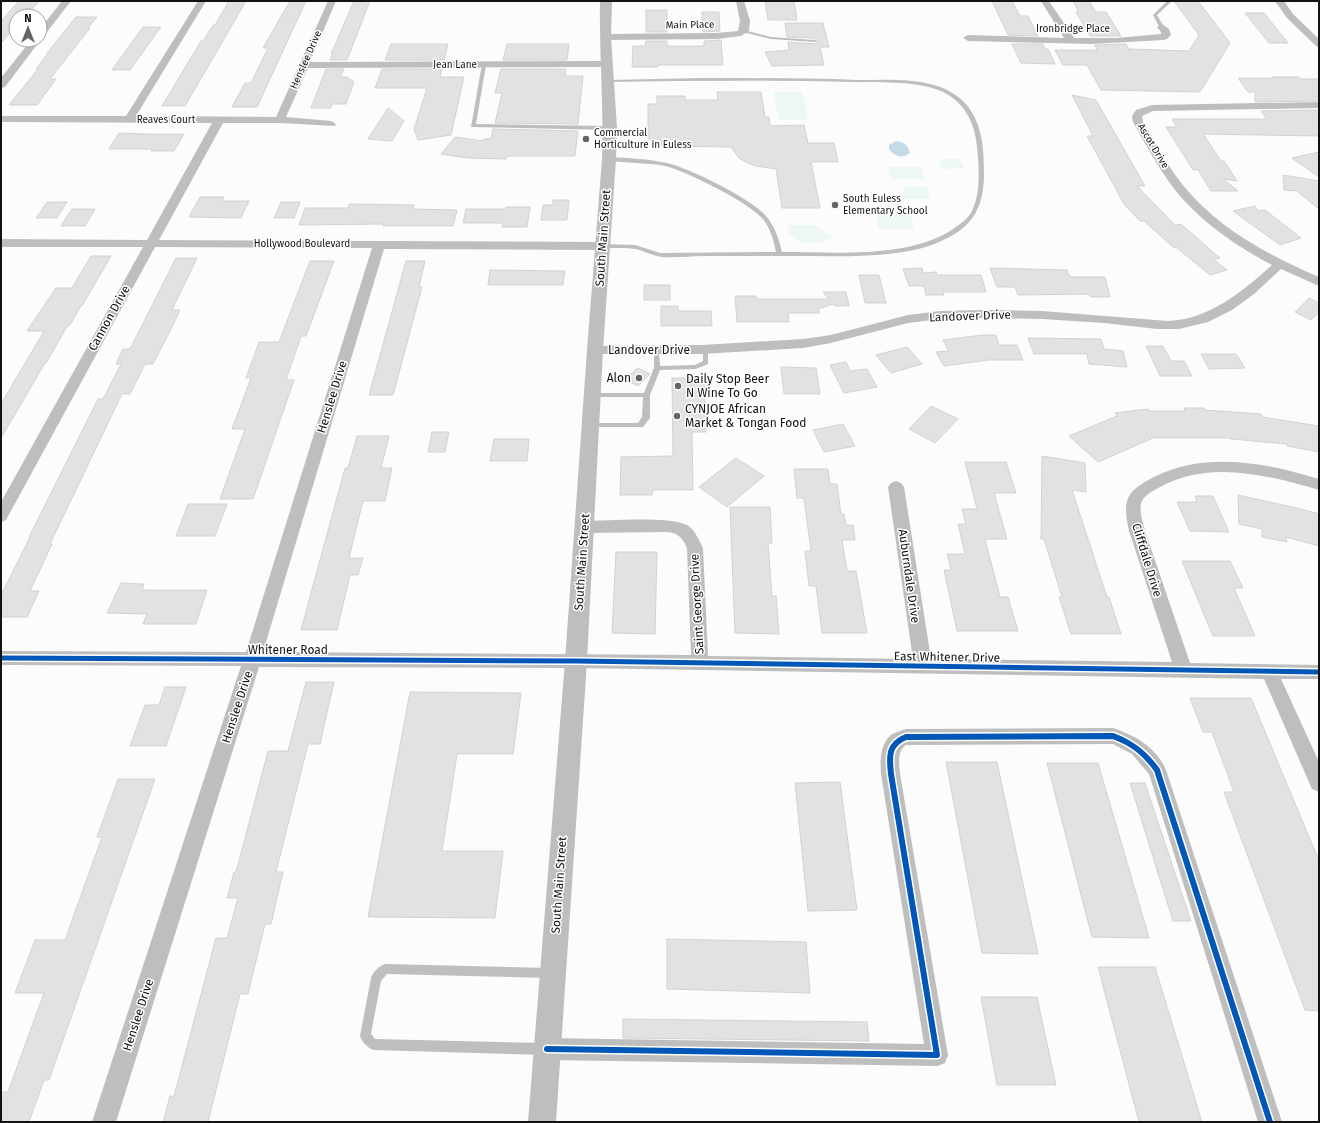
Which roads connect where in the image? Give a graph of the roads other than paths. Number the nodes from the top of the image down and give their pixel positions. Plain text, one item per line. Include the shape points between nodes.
1 (67, 1) edge
2 (202, 1) edge
3 (332, 1) edge
4 (606, 1) edge
5 (740, 1) edge
6 (1045, 1) edge
7 (1170, 1) edge
8 (1279, 1) edge
9 (48, 25) edge
10 (1162, 27) joint
11 (744, 31) junction
12 (605, 37) junction
13 (968, 38) dead end
14 (1070, 40) junction
15 (815, 41) dead end
16 (1319, 44) edge
17 (30, 48) edge
18 (304, 65) junction
19 (484, 65) junction
20 (607, 72) junction
21 (1, 85) edge
22 (1319, 105) edge
23 (1, 119) edge
24 (129, 120) junction
25 (219, 120) junction
26 (280, 120) junction
27 (331, 124) dead end
28 (610, 128) junction
29 (609, 159) junction
30 (1, 244) edge
31 (378, 244) junction
32 (149, 245) junction
33 (603, 246) junction
34 (779, 254) junction
35 (1280, 264) junction
36 (1319, 282) edge
37 (595, 350) junction
38 (706, 350) junction
39 (656, 351) junction
40 (657, 368) junction
41 (592, 395) junction
42 (647, 395) junction
43 (590, 425) junction
44 (1319, 484) edge
45 (896, 487) dead end
46 (1, 516) edge
47 (584, 527) junction
48 (1, 658) edge
49 (252, 660) junction
50 (576, 661) junction
51 (700, 663) junction
52 (923, 666) junction
53 (1182, 669) junction
54 (1270, 670) junction
55 (1319, 672) edge
56 (1319, 783) edge
57 (553, 973) junction
58 (547, 1049) junction
59 (104, 1122) edge
60 (542, 1122) edge
61 (1270, 1122) edge

1 - 9 street
2 - 24 street
3 - 18 street, Henslee Drive
4 - 12 street, South Main Street
5 - 11 street via 745,21
6 - 14 street
7 - 10 lane via 1155,14
8 - 16 street via 1290,16
10 - 14 street, Ironbridge Place via 1166,31 1164,37 1134,40
11 - 12 street, Main Place via 717,36
11 - 15 lane via 771,38
12 - 20 street, South Main Street
13 - 14 street, Ironbridge Place
17 - 21 street
18 - 19 street, Jean Lane
18 - 26 street, Henslee Drive
19 - 20 street, Jean Lane
19 - 28 lane via 473,126
20 - 28 street, South Main Street
20 - 34 lane via 918,84 944,90 968,110 977,128 981,146 981,190 972,216 962,226 934,242 906,249
22 - 35 street, Ascot Drive via 1152,108 1140,112 1137,116 1138,122 1173,177 1194,205 1222,229
23 - 24 street, Reaves Court
24 - 25 street, Reaves Court
25 - 26 street, Reaves Court
25 - 32 street, Cannon Drive
26 - 27 street, Reaves Court
28 - 29 street, South Main Street
29 - 33 street, South Main Street
29 - 34 lane via 642,161 688,172 753,207 764,216 777,241
30 - 32 street, Hollywood Boulevard
31 - 32 street, Hollywood Boulevard
31 - 33 street, Hollywood Boulevard
31 - 49 street, Henslee Drive
32 - 46 street, Cannon Drive
33 - 34 lane via 635,247 660,255
33 - 37 street, South Main Street
35 - 36 street, Ascot Drive
35 - 38 street, Landover Drive via 1232,305 1189,322 1163,325 1015,314 938,315 897,321 820,341
37 - 39 street, Landover Drive
37 - 41 street, South Main Street
38 - 39 street, Landover Drive
38 - 40 lane via 706,362 696,367
39 - 40 lane
40 - 42 lane
41 - 42 lane
41 - 43 street, South Main Street
42 - 43 lane via 646,418 640,425
43 - 47 street, South Main Street
44 - 53 street, Cliffdale Drive via 1254,469 1199,467 1169,475 1140,492 1134,500 1132,510 1137,531
45 - 52 street, Auburndale Drive
47 - 50 street, South Main Street
47 - 51 street, Saint George Drive via 676,526 688,534 695,548
48 - 49 street, Whitener Road
49 - 50 street, Whitener Road
49 - 59 street, Henslee Drive
50 - 51 street, East Whitener Drive
50 - 57 street, South Main Street
51 - 52 street, East Whitener Drive
52 - 53 street, East Whitener Drive
53 - 54 street, East Whitener Drive
54 - 55 street, East Whitener Drive
54 - 56 street
57 - 58 street, South Main Street
57 - 58 lane via 385,969 376,978 365,1036 373,1044
58 - 60 street, South Main Street
58 - 61 street via 937,1055 894,794 890,753 897,741 906,737 1113,736 1128,742 1147,755 1157,770

